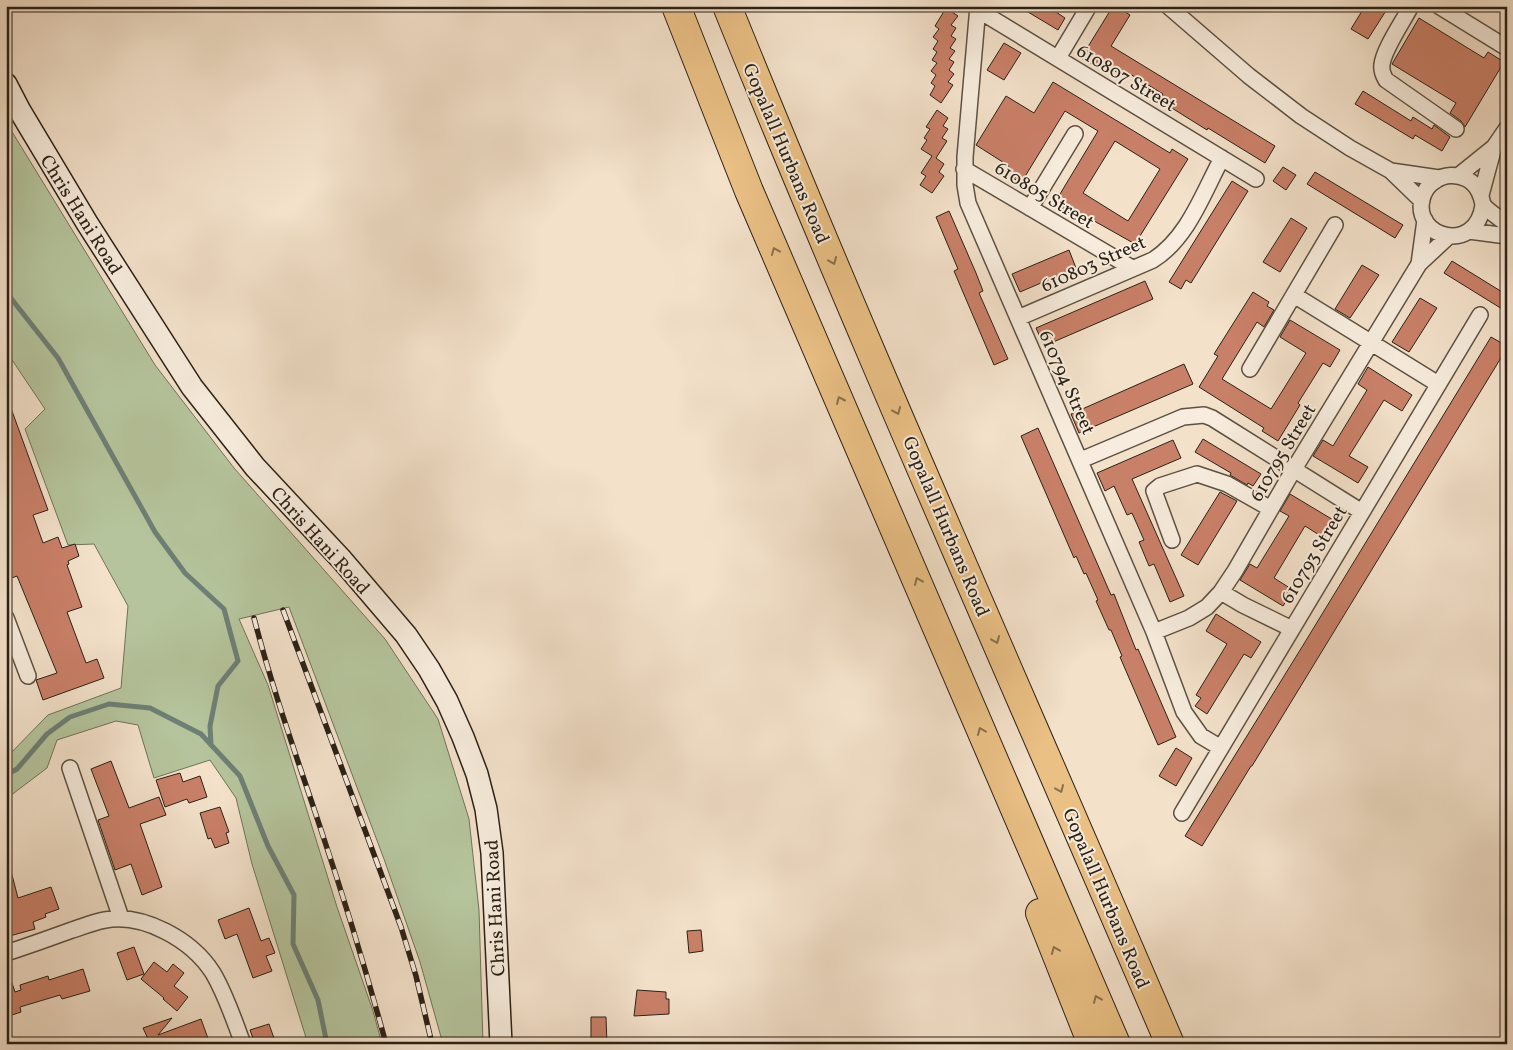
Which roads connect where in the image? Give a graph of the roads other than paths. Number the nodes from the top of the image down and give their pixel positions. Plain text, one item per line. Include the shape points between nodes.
1 (676, 6) edge
2 (727, 6) edge
3 (1089, 6) edge
4 (1168, 6) edge
5 (1411, 6) edge
6 (1439, 6) edge
7 (978, 8) edge
8 (1507, 48) edge
9 (1058, 58) junction
10 (6, 84) edge
11 (1456, 128) dead end
12 (1507, 128) edge
13 (1075, 134) dead end
14 (1494, 147) junction
15 (1222, 158) junction
16 (964, 169) junction
17 (1391, 171) junction
18 (1458, 176) junction
19 (1256, 178) dead end
20 (1438, 178) junction
21 (1482, 200) junction
22 (1422, 201) junction
23 (1030, 208) junction
24 (1425, 220) junction
25 (1507, 224) edge
26 (1335, 225) dead end
27 (1469, 231) junction
28 (1449, 236) junction
29 (1507, 236) edge
30 (1419, 264) junction
31 (1132, 268) junction
32 (1294, 295) junction
33 (1480, 315) dead end
34 (1018, 318) junction
35 (1371, 343) junction
36 (1250, 369) dead end
37 (1438, 384) junction
38 (1081, 460) junction
39 (1294, 469) junction
40 (1271, 509) junction
41 (1362, 512) junction
42 (1172, 540) dead end
43 (1221, 592) junction
44 (6, 618) edge
45 (1292, 629) junction
46 (1154, 632) junction
47 (28, 676) dead end
48 (1221, 748) junction
49 (70, 768) dead end
50 (1000, 776) junction
51 (1182, 813) dead end
52 (121, 918) junction
53 (6, 953) edge
54 (243, 1044) edge
55 (501, 1044) edge
56 (1092, 1044) edge
57 (1116, 1044) edge
58 (1170, 1044) edge

50 -> 1 highway via 749,191
2 -> 58 highway, Gopalall Hurbans Road via 855,313
3 - 9 street
4 - 17 street via 1301,116
5 - 11 street via 1386,52 1382,72 1386,80
6 - 8 street
7 - 9 street, 610807 Street
7 - 16 street, 610794 Street
9 - 15 street, 610807 Street
10 - 55 street, Chris Hani Road via 81,214 192,387 255,466 406,635 447,701 477,774 486,809 492,853
12 - 14 street
13 - 23 street
14 - 18 street
14 - 21 street
15 - 19 street, 610807 Street
15 - 31 street, 610803 Street via 1176,240 1159,256
16 - 23 street, 610805 Street
16 - 34 street, 610794 Street via 968,203
17 - 20 street
17 - 22 street
18 - 20 street
18 - 21 street via 1468,179
20 - 22 street via 1424,192
21 - 25 street
21 - 27 street via 1482,215
22 - 24 street
23 - 31 street, 610805 Street
24 - 28 street via 1431,228
24 - 30 street
26 - 32 street
27 - 28 street
27 - 29 street
28 - 30 street
30 - 35 street, 610795 Street
31 - 34 street, 610803 Street
32 - 35 street
32 - 36 street
33 - 37 street, 610793 Street
34 - 38 street, 610794 Street
35 - 37 street
35 - 39 street, 610795 Street
37 - 41 street, 610793 Street
38 - 39 street via 1183,417 1204,415
38 - 46 street, 610794 Street
39 - 40 street, 610795 Street
39 - 41 street
40 - 42 street via 1227,484 1197,474 1154,491
40 - 43 street, 610795 Street
41 - 45 street, 610793 Street
43 - 45 street
43 - 46 street, 610795 Street via 1207,607 1189,618
44 - 47 street
45 - 48 street, 610793 Street
46 - 48 street, 610794 Street via 1184,712 1201,736
48 - 51 street, 610793 Street
49 - 52 street
56 -> 50 highway via 1008,822
57 -> 50 highway
52 - 53 street via 104,920
52 - 54 street via 164,930 196,954 212,971 222,990

